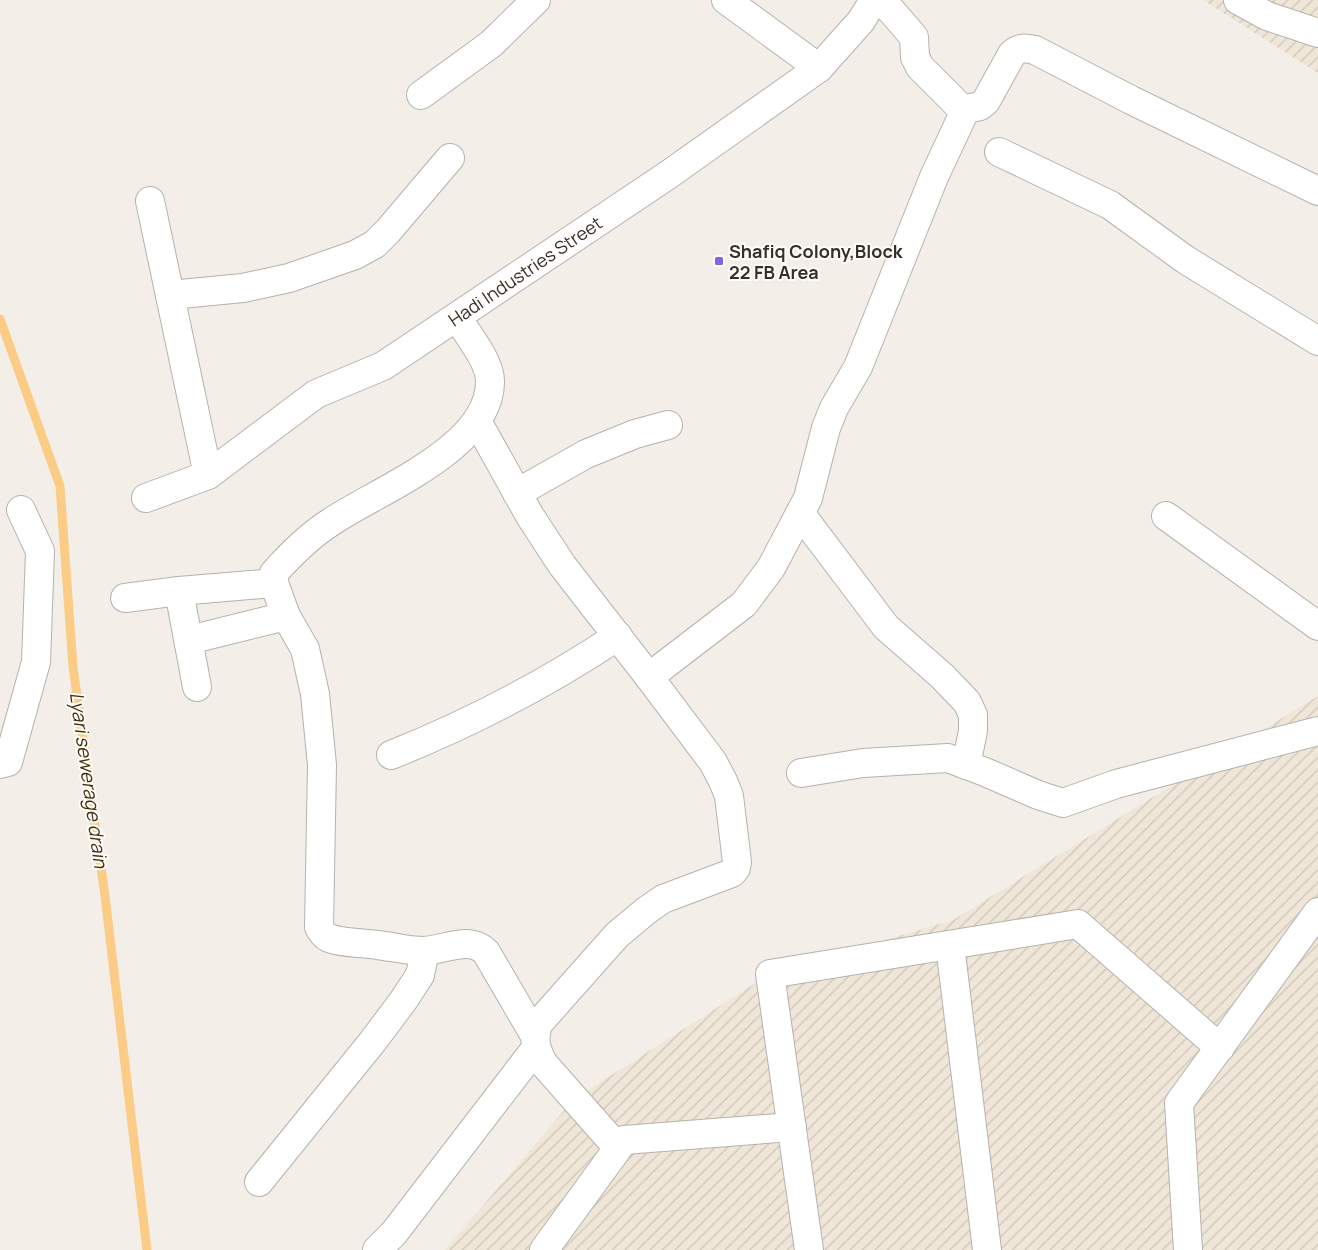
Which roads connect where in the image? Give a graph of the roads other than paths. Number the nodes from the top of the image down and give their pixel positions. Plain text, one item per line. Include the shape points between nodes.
1 (536, 0) edge
2 (726, 0) edge
3 (874, 0) edge
4 (882, 0) edge
5 (1238, 0) edge
6 (1318, 33) edge
7 (819, 68) junction
8 (421, 96) dead end
9 (962, 110) junction
10 (999, 152) dead end
11 (450, 158) dead end
12 (1318, 191) edge
13 (150, 200) dead end
14 (170, 295) junction
15 (457, 317) junction
16 (1318, 341) edge
17 (477, 421) junction
18 (668, 425) dead end
19 (208, 475) junction
20 (517, 493) junction
21 (146, 498) dead end
22 (21, 510) dead end
23 (800, 513) junction
24 (1166, 516) dead end
25 (274, 584) junction
26 (179, 591) junction
27 (125, 598) dead end
28 (286, 616) junction
29 (1318, 626) edge
30 (618, 636) junction
31 (189, 640) junction
32 (649, 677) junction
33 (197, 687) dead end
34 (1318, 731) edge
35 (391, 755) dead end
36 (0, 764) edge
37 (966, 765) junction
38 (801, 773) dead end
39 (1318, 912) edge
40 (950, 945) junction
41 (425, 951) junction
42 (535, 1042) junction
43 (1220, 1048) junction
44 (792, 1128) junction
45 (618, 1148) junction
46 (259, 1182) dead end
47 (376, 1250) edge
48 (544, 1250) edge
49 (809, 1250) edge
50 (987, 1250) edge
51 (1188, 1250) edge

1 - 8 street via 491,44
2 - 7 street
3 - 7 street, Hadi Industries Street via 861,22
4 - 9 street via 914,37 915,57 920,67
5 - 6 street via 1267,16
7 - 15 street, Hadi Industries Street via 668,175
9 - 12 street via 980,106 986,101 1018,49 1036,50
9 - 23 street via 962,117 858,367 834,408 808,498
10 - 16 street via 1110,205 1186,260
11 - 14 street via 388,231 375,244 355,255 280,280 243,288
13 - 14 street
14 - 19 street
15 - 17 street via 488,366 487,401
15 - 19 street, Hadi Industries Street via 383,366 316,394
17 - 20 street
17 - 25 street via 462,440 436,459 308,539 274,573
18 - 20 street via 634,434 586,454
19 - 21 street, Hadi Industries Street
20 - 30 street via 562,565
22 - 36 street via 40,551 36,662 8,762
23 - 32 street via 771,568 744,604
23 - 37 street via 886,627 967,702 973,715 973,731
24 - 29 street
25 - 26 street
25 - 28 street
26 - 27 street
26 - 31 street
28 - 31 street
28 - 41 street via 305,649 315,694 322,765 319,927 322,934 333,940
30 - 32 street
30 - 35 street via 572,667 501,705
31 - 33 street
32 - 42 street via 713,762 723,781 729,796 736,868 732,873 663,899 647,910 610,943 538,1024
34 - 37 street via 1116,784 1063,802
37 - 38 street via 948,758 863,763
39 - 43 street
40 - 43 street via 1078,924
40 - 44 street via 770,974
40 - 50 street
41 - 42 street via 472,944 480,946
41 - 46 street via 420,976 403,1000
42 - 45 street via 543,1063
42 - 47 street via 394,1233
43 - 51 street via 1179,1103
44 - 45 street via 624,1140
44 - 49 street
45 - 48 street

